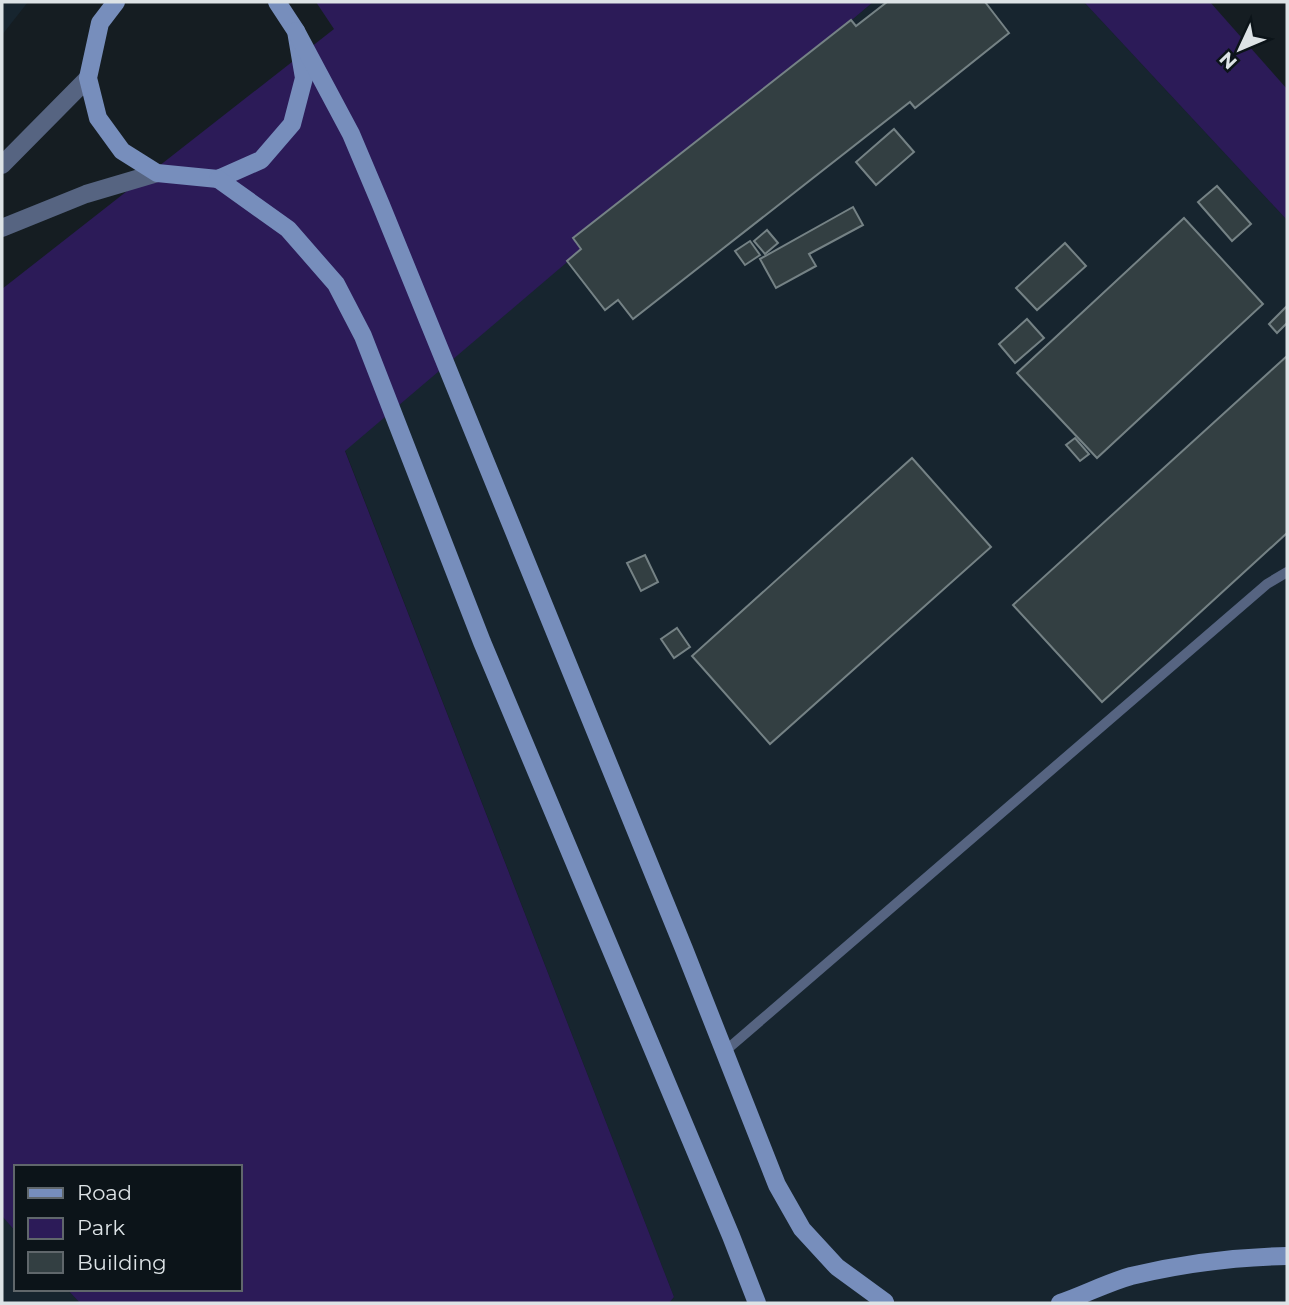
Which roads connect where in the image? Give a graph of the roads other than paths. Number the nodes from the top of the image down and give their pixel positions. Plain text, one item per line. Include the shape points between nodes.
1 (102, 2) edge
2 (116, 2) edge
3 (277, 2) edge
4 (100, 23) junction
5 (296, 31) junction
6 (88, 78) junction
7 (2, 165) edge
8 (157, 173) junction
9 (218, 179) junction
10 (2, 228) edge
11 (1287, 572) edge
12 (724, 1052) junction
13 (1287, 1256) edge
14 (757, 1303) edge
15 (864, 1303) edge
16 (887, 1303) edge
17 (1061, 1303) edge

1 - 4 street
2 - 4 street
3 - 5 street
4 - 6 street
5 - 9 street via 304,78 292,124 261,160
5 - 12 street via 351,134 376,193
6 - 7 street
6 - 8 street via 98,118 122,151
8 - 9 street
8 - 10 street via 86,194
9 - 14 street via 288,229 336,284 363,336 487,654
11 - 12 lane
12 - 16 street via 777,1185 802,1229 836,1267
13 - 17 street via 1259,1256 1132,1276
15 - 16 street

